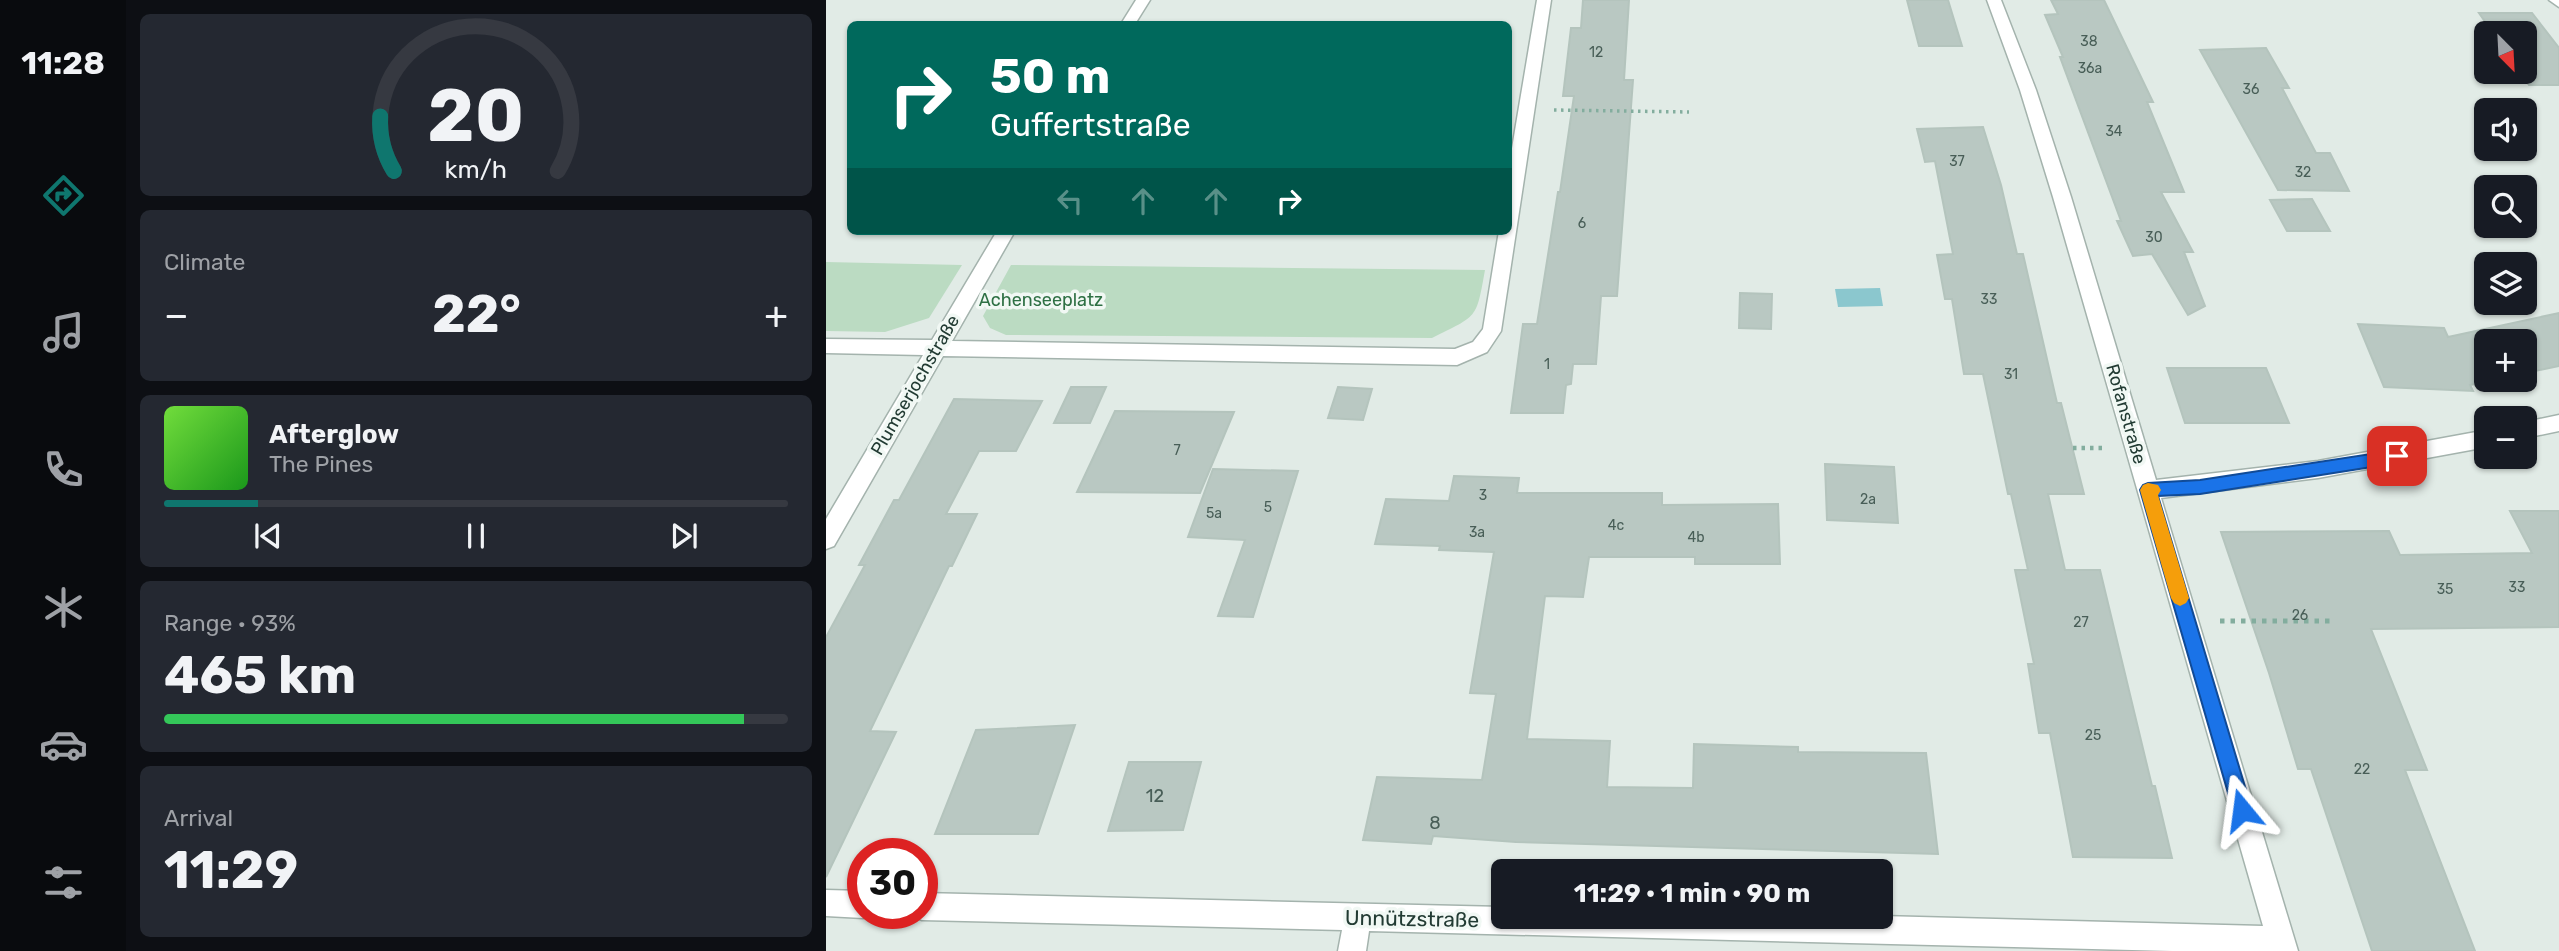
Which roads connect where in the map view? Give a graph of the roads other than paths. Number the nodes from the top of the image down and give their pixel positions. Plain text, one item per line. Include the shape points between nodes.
1 (1143, 0) edge
2 (1544, 0) edge
3 (1994, 0) edge
4 (1130, 21) edge
5 (1512, 206) edge
6 (1004, 235) edge
7 (1507, 235) edge
8 (826, 346) edge
9 (936, 348) junction
10 (2559, 423) edge
11 (2537, 428) edge
12 (2474, 441) edge
13 (2148, 490) junction
14 (826, 539) edge
15 (826, 903) edge
16 (847, 904) edge
17 (938, 906) edge
18 (1358, 918) junction
19 (2282, 946) edge
20 (1352, 951) edge

1 - 4 street
2 - 5 street
3 - 13 street, Rofanstraße via 2062,197
6 - 9 street, Plumserjochstraße
7 - 9 street via 1492,331 1480,347 1457,357
8 - 9 street
9 - 14 street, Plumserjochstraße
10 - 11 street
12 - 13 street via 2361,463 2200,487
13 - 19 street, Rofanstraße
15 - 16 street
17 - 18 street, Unnützstraße
18 - 19 street, Unnützstraße
18 - 20 street

